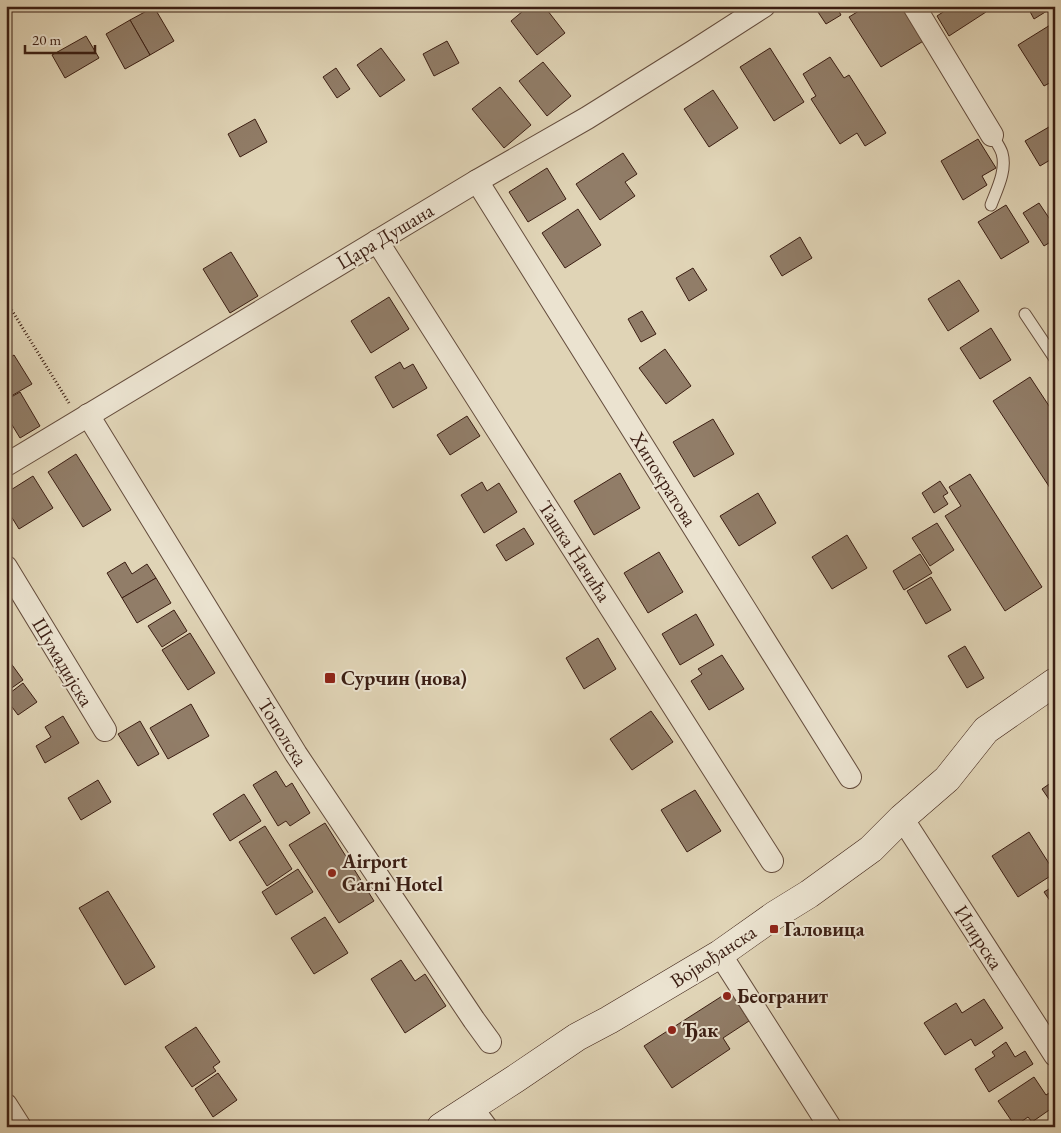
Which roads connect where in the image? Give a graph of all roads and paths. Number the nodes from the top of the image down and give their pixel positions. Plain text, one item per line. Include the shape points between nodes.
1 (764, 6) edge
2 (914, 6) edge
3 (992, 135) joint
4 (477, 180) junction
5 (991, 205) dead end
6 (377, 241) junction
7 (6, 301) edge
8 (1025, 314) dead end
9 (1055, 360) edge
10 (84, 418) junction
11 (6, 465) edge
12 (6, 567) edge
13 (1055, 682) edge
14 (105, 730) dead end
15 (850, 778) dead end
16 (902, 818) junction
17 (772, 861) dead end
18 (720, 954) junction
19 (490, 1042) dead end
20 (1055, 1055) edge
21 (6, 1105) edge
22 (478, 1117) edge
23 (20, 1127) edge
24 (441, 1127) edge
25 (830, 1127) edge

1 - 4 street, Цара Душана via 586,118
2 - 3 street
3 - 5 lane via 1002,152 1004,165
4 - 6 street, Цара Душана
4 - 15 street, Хипократова
6 - 10 street, Цара Душана
6 - 17 street, Ташка Начића
7 - 10 path
8 - 9 lane
10 - 11 street, Цара Душана
10 - 19 street, Тополска via 296,754
12 - 14 street, Шумадијска
13 - 16 main road, Војвођанска via 986,730 947,779
16 - 18 main road, Војвођанска via 871,849
16 - 20 street, Илирска
18 - 22 main road, Војвођанска via 577,1037 515,1079
18 - 25 street
21 - 23 street
22 - 24 main road, Војвођанска

